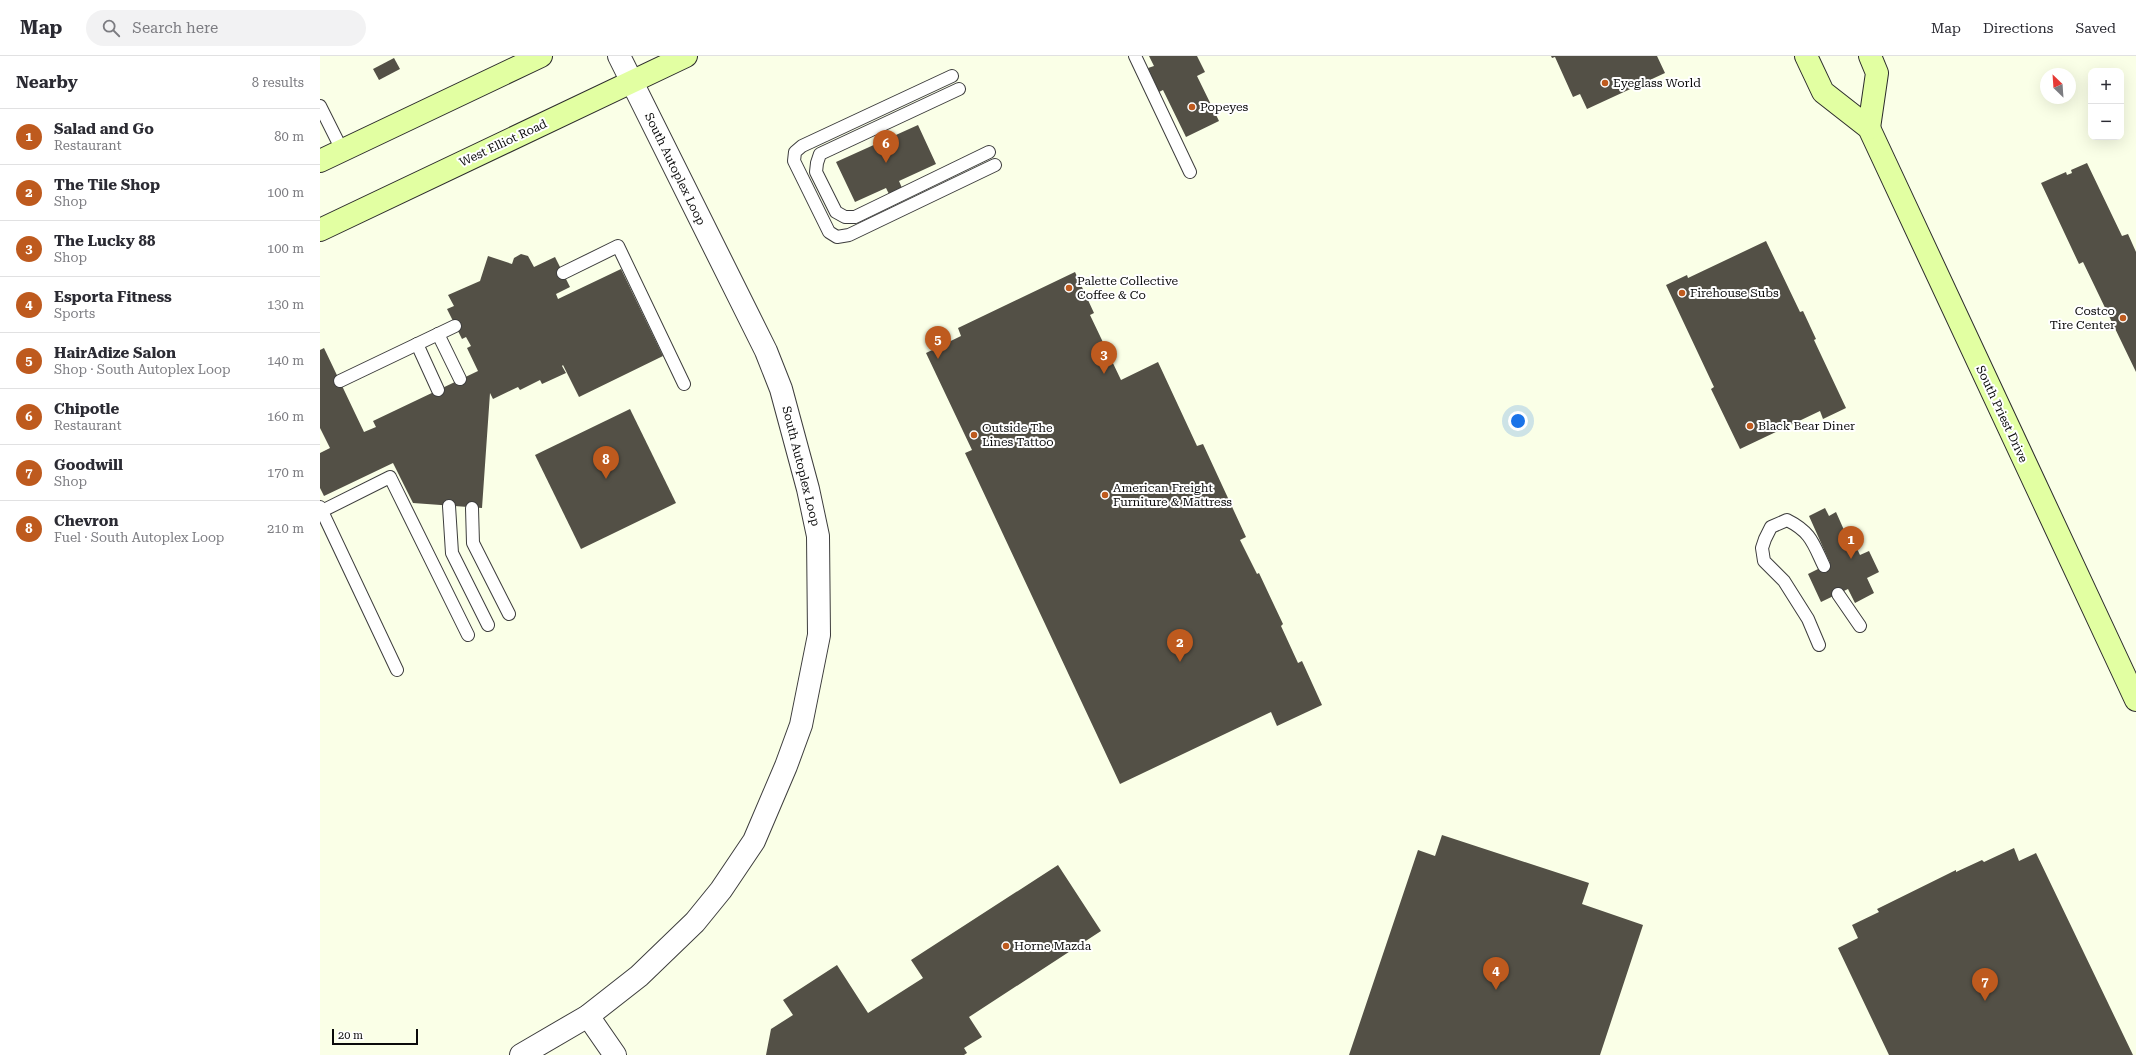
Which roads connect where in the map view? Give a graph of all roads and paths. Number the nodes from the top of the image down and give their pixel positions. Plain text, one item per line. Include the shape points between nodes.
1 (541, 56) edge
2 (686, 56) edge
3 (1135, 56) edge
4 (1806, 56) edge
5 (1870, 56) edge
6 (620, 58) edge
7 (952, 76) dead end
8 (632, 82) junction
9 (959, 89) dead end
10 (320, 106) edge
11 (1869, 128) junction
12 (342, 150) junction
13 (989, 152) dead end
14 (320, 161) edge
15 (995, 165) dead end
16 (1190, 172) dead end
17 (320, 230) edge
18 (563, 273) dead end
19 (455, 326) dead end
20 (438, 334) junction
21 (417, 344) junction
22 (460, 379) dead end
23 (340, 381) dead end
24 (684, 384) dead end
25 (438, 390) dead end
26 (449, 506) dead end
27 (472, 508) dead end
28 (321, 509) edge
29 (1824, 566) dead end
30 (1838, 594) dead end
31 (510, 614) dead end
32 (488, 625) dead end
33 (1860, 626) dead end
34 (468, 635) dead end
35 (1819, 645) dead end
36 (397, 670) dead end
37 (2136, 700) edge
38 (588, 1016) junction
39 (521, 1055) edge
40 (615, 1055) edge

1 - 12 main road
2 - 8 main road, West Elliot Road
3 - 16 lane
4 - 11 main road, South Priest Drive via 1823,92
5 - 11 main road via 1877,73
6 - 8 street, South Autoplex Loop
7 - 15 lane via 802,146 795,152 794,161 829,232 837,237 849,235
8 - 17 main road, West Elliot Road
8 - 38 street, South Autoplex Loop via 766,351 781,389 818,536 819,635 801,725 754,841 721,890 695,922 639,976
9 - 13 lane via 820,154 816,172 836,212 845,217 855,217
10 - 12 lane
11 - 37 main road, South Priest Drive
12 - 14 main road
18 - 24 lane via 618,246
19 - 20 lane
20 - 21 lane
20 - 22 lane
21 - 23 lane
21 - 25 lane
26 - 32 lane via 452,553
27 - 31 lane via 473,543
28 - 34 lane via 390,477
28 - 36 lane
29 - 35 lane via 1812,540 1802,527 1787,520 1772,527 1762,548 1764,561 1784,581 1808,619
30 - 33 lane
38 - 39 street, South Autoplex Loop
38 - 40 street

